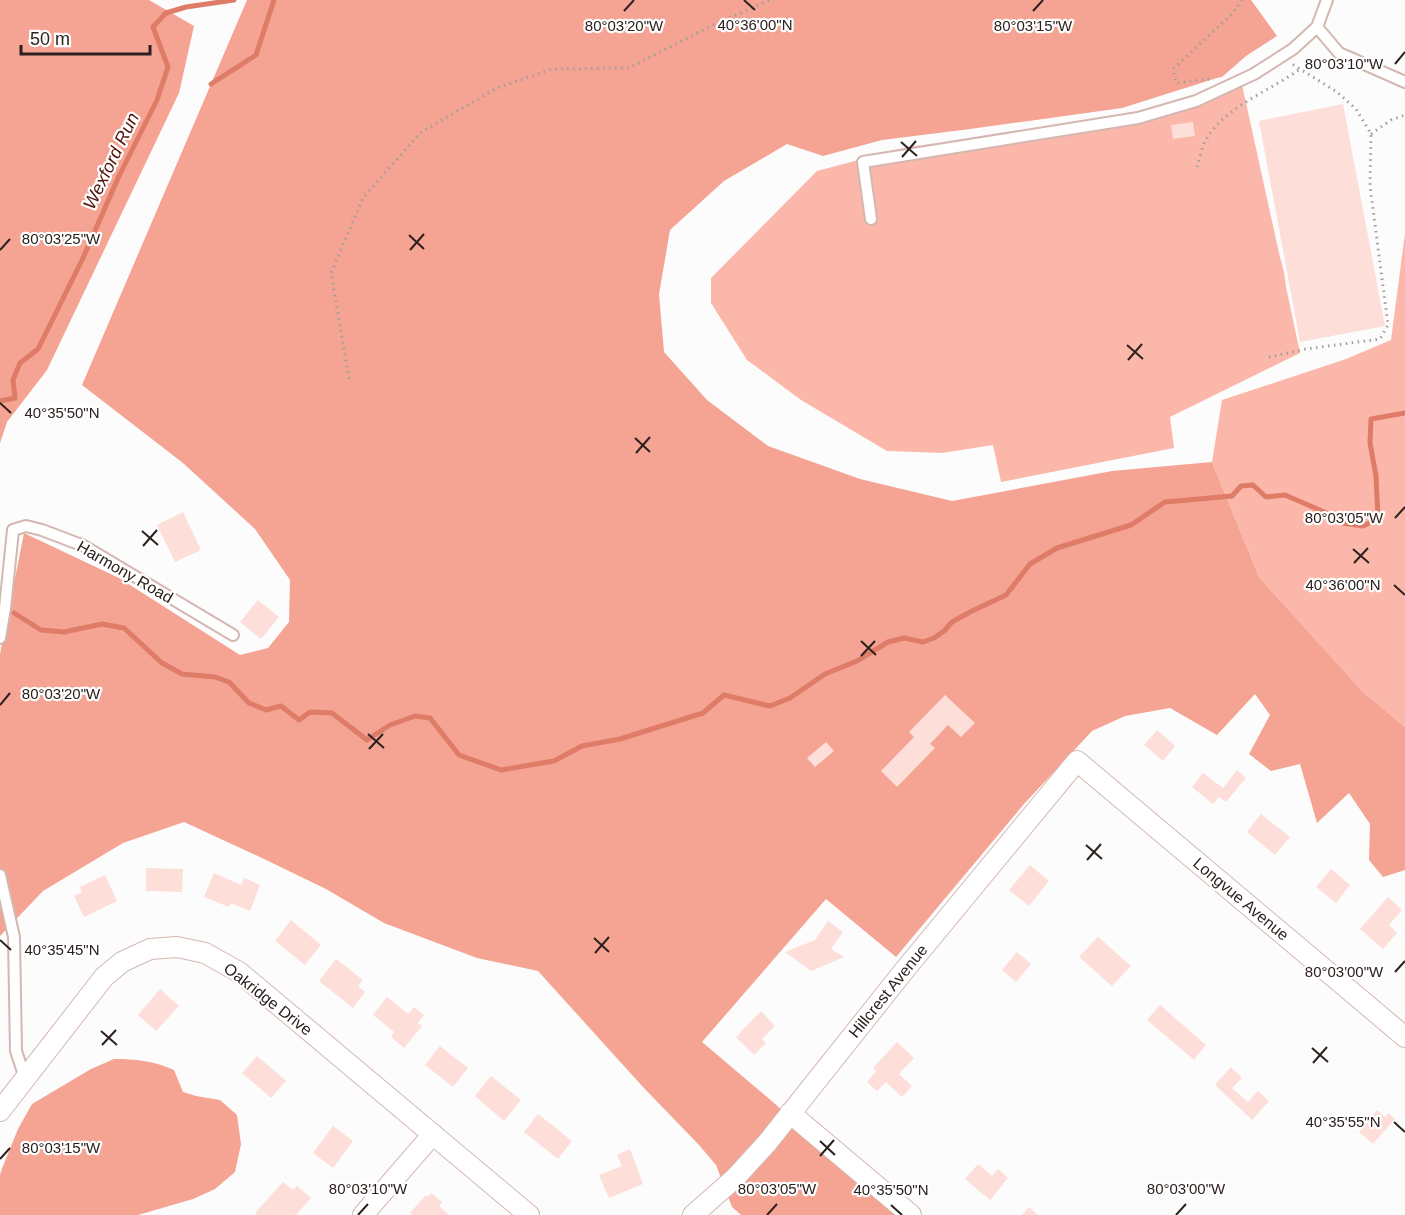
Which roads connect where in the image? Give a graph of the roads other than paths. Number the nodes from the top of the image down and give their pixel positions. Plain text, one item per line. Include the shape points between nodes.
1 (1327, 0) edge
2 (1317, 27) junction
3 (1405, 82) edge
4 (871, 219) dead end
5 (233, 635) dead end
6 (0, 638) edge
7 (1077, 761) joint
8 (0, 875) edge
9 (1405, 1037) edge
10 (26, 1078) junction
11 (0, 1111) edge
12 (790, 1113) junction
13 (432, 1134) junction
14 (363, 1215) edge
15 (529, 1215) edge
16 (693, 1215) edge
17 (911, 1215) edge

1 - 2 lane
2 - 3 lane via 1339,53
2 - 4 lane via 1293,50 1196,102 1138,118 863,162
5 - 6 lane, Harmony Road via 84,546 26,526 13,530
7 - 9 street, Longvue Avenue
7 - 12 street, Hillcrest Avenue
8 - 10 lane via 14,937 16,1051
10 - 11 street, Oakridge Drive
10 - 13 street, Oakridge Drive via 104,977 122,962 150,950 177,947 205,953 239,972
12 - 16 street, Hillcrest Avenue via 735,1178
12 - 17 street
13 - 14 street
13 - 15 street, Oakridge Drive

